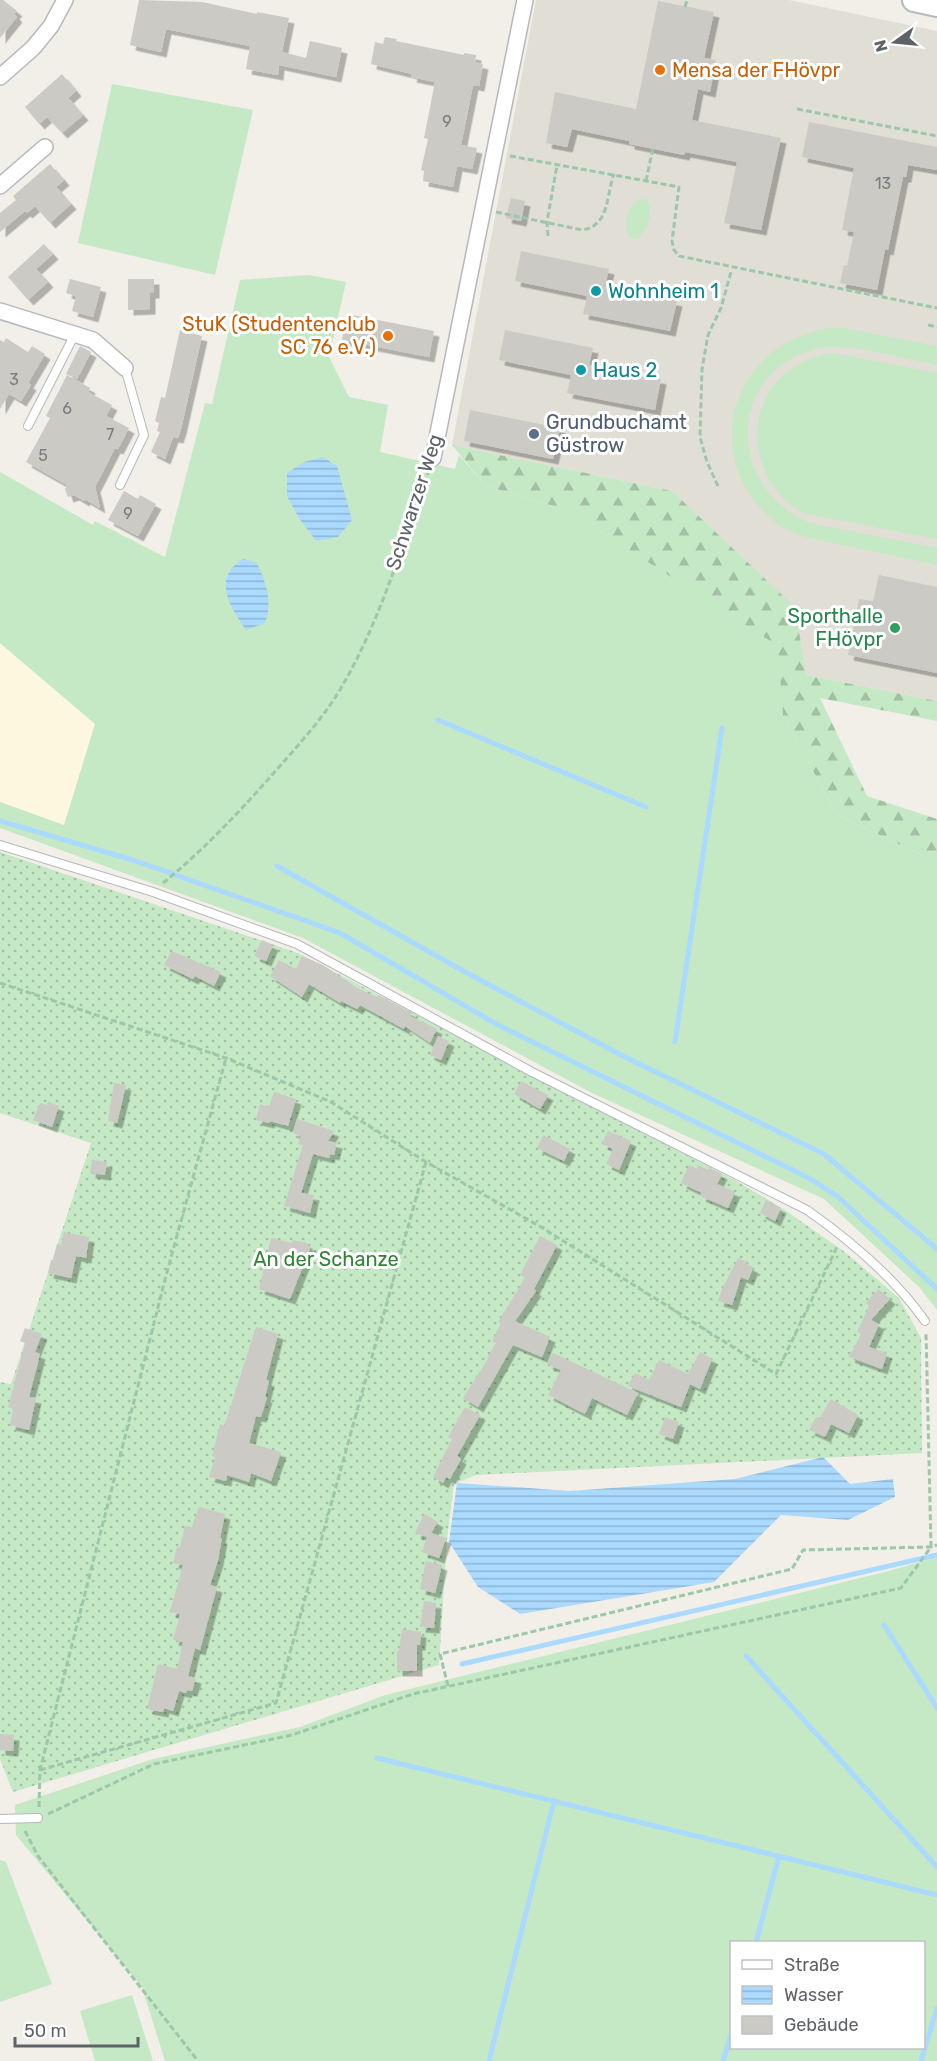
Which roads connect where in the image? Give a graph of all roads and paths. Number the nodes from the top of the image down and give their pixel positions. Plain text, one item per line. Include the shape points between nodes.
1 (65, 0) edge
2 (525, 0) edge
3 (687, 0) edge
4 (914, 0) edge
5 (937, 5) edge
6 (686, 7) dead end
7 (0, 77) edge
8 (797, 109) dead end
9 (937, 136) edge
10 (513, 145) dead end
11 (45, 147) dead end
12 (653, 148) dead end
13 (558, 165) junction
14 (614, 174) junction
15 (646, 181) junction
16 (0, 186) edge
17 (483, 210) junction
18 (547, 222) junction
19 (548, 236) dead end
20 (731, 272) dead end
21 (937, 308) edge
22 (0, 311) edge
23 (928, 325) dead end
24 (937, 327) edge
25 (75, 334) junction
26 (125, 368) joint
27 (28, 426) dead end
28 (433, 458) joint
29 (120, 485) dead end
30 (718, 486) dead end
31 (0, 845) edge
32 (153, 892) junction
33 (0, 983) edge
34 (226, 1058) junction
35 (426, 1162) junction
36 (843, 1235) junction
37 (925, 1321) joint
38 (937, 1545) edge
39 (931, 1547) junction
40 (448, 1686) junction
41 (40, 1770) junction
42 (38, 1818) junction
43 (0, 1819) edge
44 (18, 1819) junction
45 (198, 2061) edge

1 - 7 street via 33,48
2 - 17 street, Schwarzer Weg
3 - 6 path
4 - 5 main road
8 - 9 path
10 - 13 path via 510,157
11 - 16 street
12 - 15 path
13 - 14 path
13 - 18 path
14 - 15 path
14 - 18 path via 604,214 591,229
15 - 21 path via 679,187 672,241 679,256
17 - 18 path
17 - 28 street, Schwarzer Weg
18 - 19 path
20 - 30 path via 721,308 708,334 702,369 700,437
22 - 25 street
23 - 24 path
25 - 26 street via 93,340
25 - 27 lane
26 - 29 lane via 144,435
28 - 32 path, Schwarzer Weg via 367,638 340,689 307,736 262,787
31 - 32 lane
32 - 36 lane via 297,944 532,1072 807,1210
33 - 34 path
34 - 35 path via 331,1102
34 - 41 path via 166,1272
35 - 36 path via 541,1227 776,1374
35 - 41 path via 276,1703
36 - 37 lane via 908,1297
37 - 39 path
38 - 39 path
39 - 40 path via 901,1588
39 - 40 path via 803,1550 792,1569 440,1654
40 - 42 path via 292,1735 154,1764
41 - 42 path
42 - 44 lane
43 - 44 lane
44 - 45 path via 38,1856

